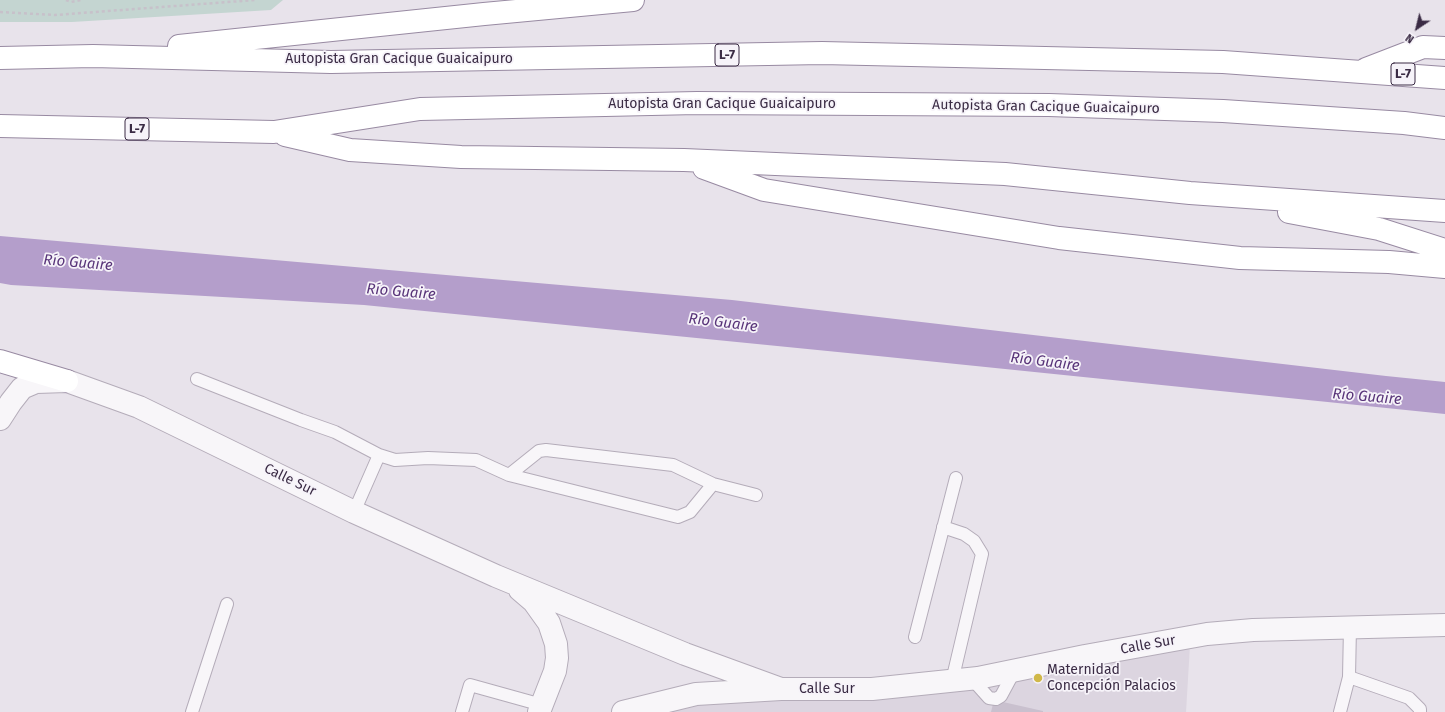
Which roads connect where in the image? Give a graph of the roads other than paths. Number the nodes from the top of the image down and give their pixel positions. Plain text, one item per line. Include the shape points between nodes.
1 (633, 0) edge
2 (1445, 48) edge
3 (93, 56) junction
4 (0, 58) edge
5 (1361, 71) junction
6 (1445, 78) edge
7 (1404, 123) junction
8 (0, 126) edge
9 (1445, 128) edge
10 (274, 132) junction
11 (1445, 140) edge
12 (684, 160) junction
13 (1190, 193) junction
14 (1445, 211) edge
15 (1445, 250) edge
16 (1445, 267) edge
17 (0, 361) edge
18 (197, 379) dead end
19 (67, 381) junction
20 (0, 419) edge
21 (379, 455) junction
22 (509, 475) junction
23 (956, 478) dead end
24 (713, 484) junction
25 (756, 495) dead end
26 (354, 512) junction
27 (943, 527) junction
28 (512, 582) junction
29 (227, 604) dead end
30 (1445, 625) edge
31 (1350, 627) junction
32 (915, 637) dead end
33 (1349, 677) junction
34 (962, 680) junction
35 (781, 689) junction
36 (541, 709) edge
37 (192, 712) edge
38 (462, 712) edge
39 (623, 712) edge
40 (1340, 712) edge
41 (1420, 712) edge

1 - 3 highway
2 - 5 highway via 1424,47
3 - 4 highway, Autopista Gran Cacique Guaicaipuro / L-7
3 - 5 highway, Autopista Gran Cacique Guaicaipuro / L-7 via 331,62 822,53 1223,62
5 - 6 highway, Autopista Gran Cacique Guaicaipuro / L-7
7 - 9 highway, Autopista Gran Cacique Guaicaipuro / L-7
7 - 10 highway, Autopista Gran Cacique Guaicaipuro / L-7 via 1223,111 1049,105 697,103 420,109
7 - 11 highway
8 - 10 highway, Autopista Gran Cacique Guaicaipuro / L-7
10 - 12 highway via 350,150 461,158
12 - 13 highway via 1006,174
12 - 16 highway via 764,190 1059,238 1240,258 1388,262
13 - 14 highway
13 - 15 highway via 1379,228
17 - 19 highway
18 - 21 lane via 336,432
19 - 20 street via 36,382 22,388
19 - 26 street, Calle Sur via 139,407
21 - 22 lane via 395,460 476,460
21 - 26 lane
22 - 24 lane via 539,451 546,450 673,465
22 - 24 lane via 678,517 690,512
23 - 27 lane
24 - 25 lane
26 - 28 street, Calle Sur
27 - 32 lane
27 - 34 lane via 964,534 974,541 982,554
28 - 35 street, Calle Sur via 685,654
28 - 36 street, Calle Sur via 534,602 549,623 556,644 555,671
29 - 37 lane
30 - 31 street, Calle Sur
31 - 33 lane
31 - 34 street, Calle Sur via 1207,634
33 - 40 lane
33 - 41 lane via 1409,698
34 - 35 street, Calle Sur via 872,689
35 - 39 street, Calle Sur via 696,694
36 - 38 lane via 470,685

